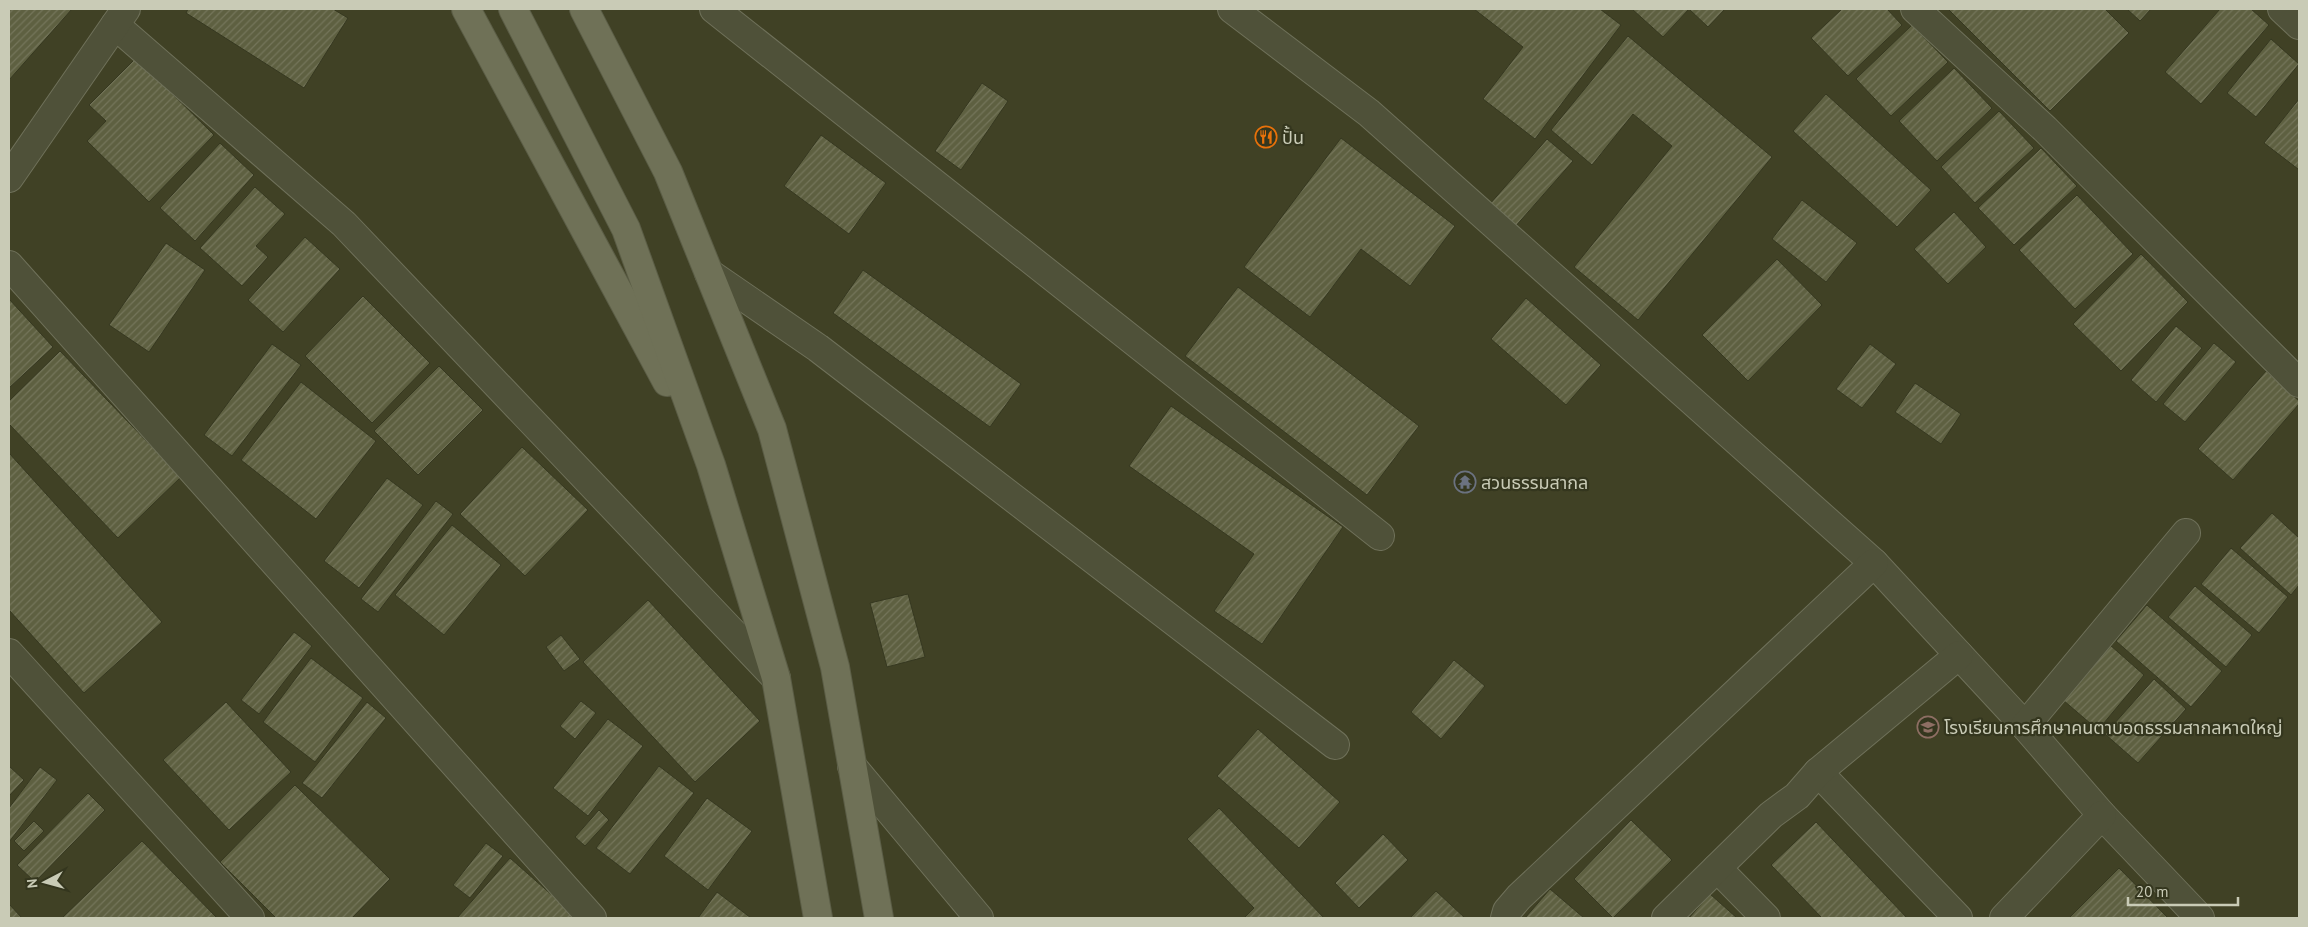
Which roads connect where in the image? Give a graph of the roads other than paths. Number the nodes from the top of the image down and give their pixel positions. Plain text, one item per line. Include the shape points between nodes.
1 (466, 9) edge
2 (513, 9) edge
3 (584, 9) edge
4 (598, 9) edge
5 (714, 9) edge
6 (1232, 9) edge
7 (1915, 9) edge
8 (2282, 9) edge
9 (120, 17) edge
10 (2299, 25) edge
11 (668, 172) junction
12 (9, 178) edge
13 (9, 265) edge
14 (709, 273) junction
15 (2299, 383) edge
16 (711, 465) junction
17 (2186, 533) dead end
18 (1380, 536) dead end
19 (1874, 563) junction
20 (9, 652) edge
21 (1959, 655) junction
22 (776, 678) junction
23 (2025, 726) junction
24 (1335, 745) dead end
25 (852, 766) junction
26 (1818, 772) junction
27 (2102, 815) junction
28 (1717, 868) junction
29 (250, 918) edge
30 (592, 918) edge
31 (818, 918) edge
32 (879, 918) edge
33 (979, 918) edge
34 (1505, 918) edge
35 (1666, 918) edge
36 (1766, 918) edge
37 (1958, 918) edge
38 (2004, 918) edge
39 (2200, 918) edge

1 - 16 main road
2 - 16 main road via 626,229
3 - 11 main road
4 - 11 main road
5 - 18 street
6 - 19 street via 1369,113
7 - 15 street via 2046,129
8 - 10 street
9 - 12 street
9 - 22 street via 344,224
11 - 14 main road
13 - 30 street
14 - 24 street via 818,348
14 - 25 main road via 772,429 835,667
16 - 22 main road
17 - 23 street
19 - 21 street
19 - 34 street via 1519,897
20 - 29 street
21 - 23 street
21 - 26 street
22 - 31 main road
23 - 27 street
25 - 32 main road
25 - 33 street
26 - 28 street via 1797,796 1771,815
26 - 37 street
27 - 38 street
27 - 39 street
28 - 35 street
28 - 36 street

